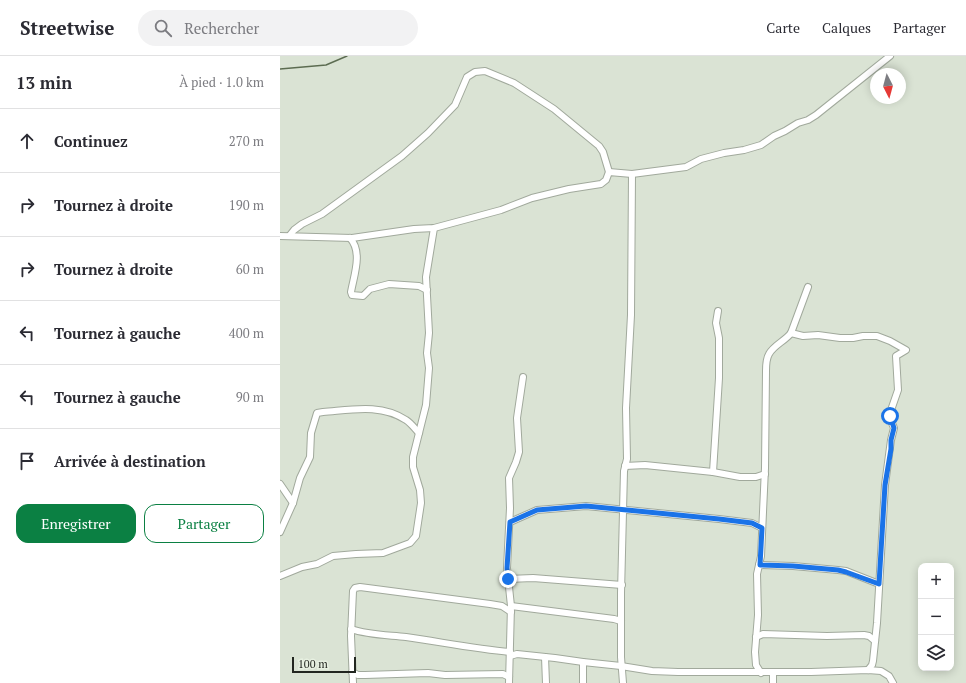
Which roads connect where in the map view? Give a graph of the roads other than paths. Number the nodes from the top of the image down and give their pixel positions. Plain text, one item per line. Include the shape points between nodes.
1 (890, 56) edge
2 (609, 172) junction
3 (632, 174) junction
4 (434, 228) junction
5 (290, 235) junction
6 (280, 236) edge
7 (350, 238) junction
8 (808, 288) dead end
9 (427, 290) junction
10 (718, 311) dead end
11 (791, 333) junction
12 (523, 377) dead end
13 (419, 433) junction
14 (625, 466) junction
15 (713, 472) junction
16 (765, 474) junction
17 (280, 484) edge
18 (293, 503) junction
19 (624, 510) junction
20 (510, 522) junction
21 (762, 528) junction
22 (280, 532) edge
23 (760, 565) junction
24 (280, 576) edge
25 (508, 579) junction
26 (879, 584) junction
27 (622, 585) junction
28 (511, 609) junction
29 (621, 621) junction
30 (351, 629) junction
31 (359, 632) junction
32 (756, 637) junction
33 (351, 638) junction
34 (875, 641) junction
35 (512, 652) junction
36 (545, 657) junction
37 (583, 662) junction
38 (621, 666) junction
39 (756, 666) junction
40 (868, 670) junction
41 (352, 672) junction
42 (747, 673) junction
43 (761, 673) junction
44 (773, 673) junction
45 (507, 678) edge
46 (352, 683) edge
47 (546, 683) edge
48 (582, 683) edge
49 (623, 683) edge
50 (773, 683) edge
51 (893, 683) edge

1 - 3 street via 816,115 774,136 761,146 701,159 686,167
2 - 3 street
2 - 4 street via 601,184 532,198 501,210
2 - 5 street via 599,146 554,109 514,83 485,71 476,72 467,77 455,105 402,156 322,214 302,224
3 - 14 street via 631,315
4 - 7 street via 414,228
4 - 9 street via 426,277
5 - 6 street
5 - 7 street
7 - 9 street via 354,242 357,257 352,295 363,296 370,289 389,284 419,286
8 - 11 street
9 - 13 street via 429,333 426,405
10 - 15 street via 718,378
11 - 16 street via 768,355
11 - 26 street via 840,338 877,336 906,350 896,356 898,390 890,416 894,428 885,485
12 - 20 street via 517,418 519,452 508,478
13 - 18 street via 406,420 374,408 317,413 310,433 310,457 300,478
13 - 24 street via 413,467 421,503 416,536 410,544 383,554 333,556
14 - 15 street
14 - 19 street
15 - 16 street via 740,477
16 - 21 street
17 - 18 street
18 - 22 street
19 - 20 street via 586,506 537,510
19 - 21 street via 752,523
19 - 27 street
20 - 25 street
21 - 23 street
23 - 26 street via 838,570
23 - 32 street via 757,574
25 - 27 street via 533,578
25 - 28 street
26 - 34 street
27 - 29 street
28 - 29 street
28 - 30 street via 360,587 353,591
28 - 35 street
29 - 38 street
30 - 31 street
30 - 33 street
31 - 33 street
31 - 35 street
32 - 34 street via 763,634 864,635
32 - 39 street
33 - 41 street
34 - 40 street via 873,661
35 - 36 street
35 - 45 street
36 - 37 street
36 - 47 street
37 - 38 street
37 - 48 street
38 - 42 street via 652,671
38 - 49 street
39 - 42 street
39 - 43 street
40 - 44 street
40 - 51 street via 881,671 889,676
41 - 45 street via 358,675 428,673
41 - 46 street
42 - 43 street
43 - 44 street
44 - 50 street

